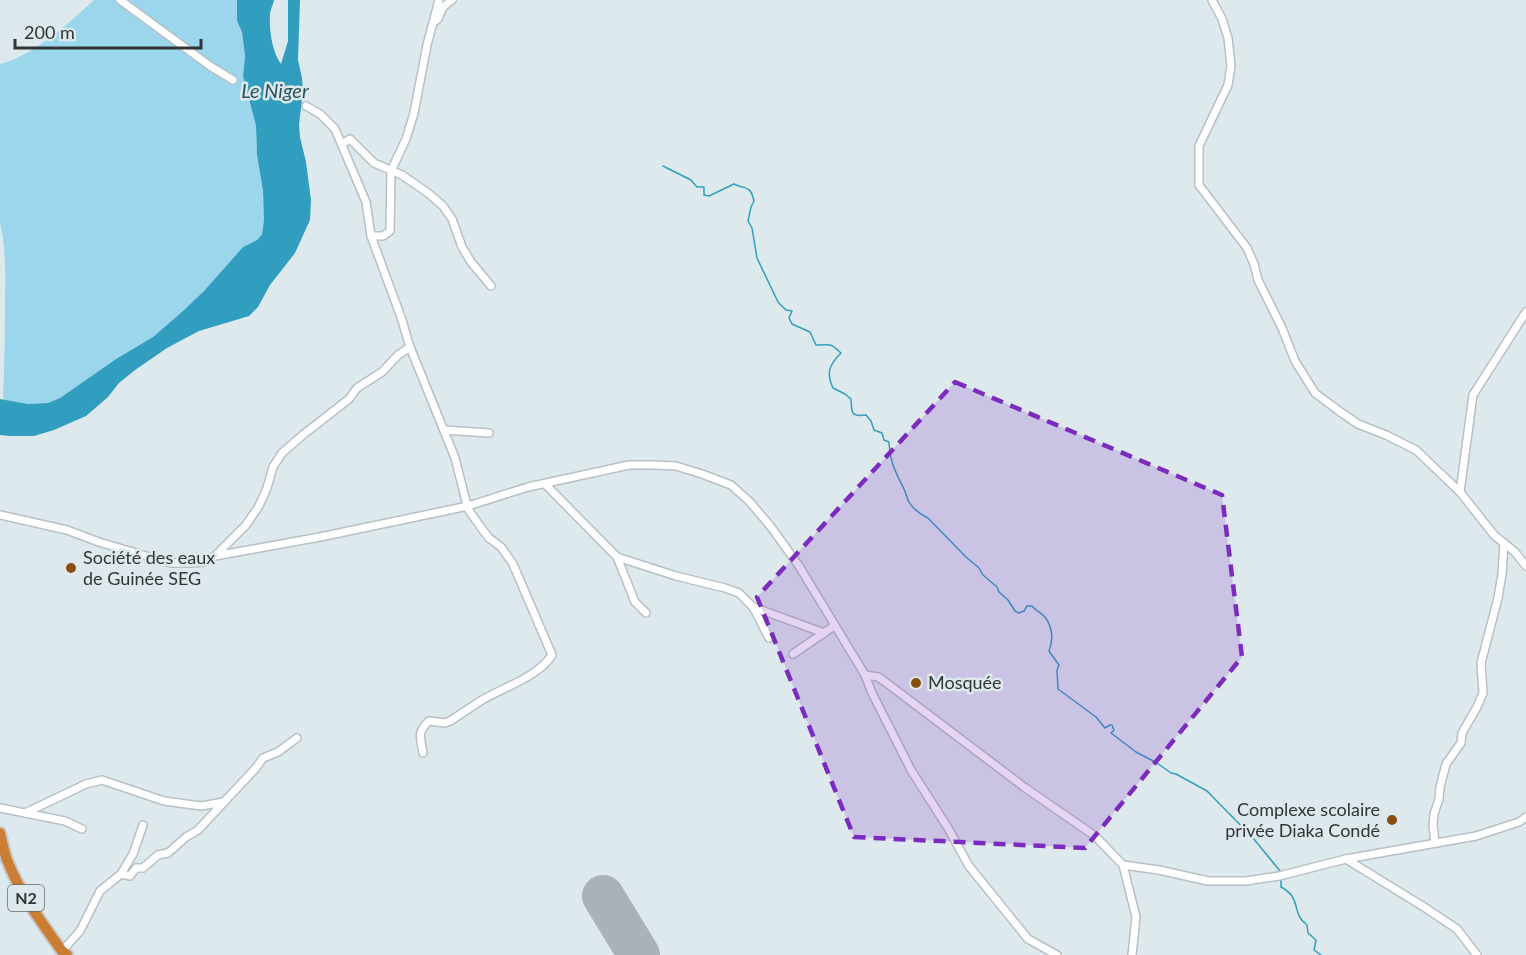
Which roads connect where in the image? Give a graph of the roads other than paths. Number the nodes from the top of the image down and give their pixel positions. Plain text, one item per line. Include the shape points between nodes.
1 (120, 0) edge
2 (439, 0) edge
3 (452, 0) edge
4 (1212, 0) edge
5 (433, 22) junction
6 (233, 80) dead end
7 (306, 106) dead end
8 (342, 144) junction
9 (391, 171) junction
10 (371, 236) junction
11 (491, 286) dead end
12 (1526, 312) edge
13 (410, 347) junction
14 (444, 430) junction
15 (489, 433) dead end
16 (545, 484) junction
17 (1460, 492) junction
18 (468, 506) junction
19 (0, 515) edge
20 (1504, 543) junction
21 (215, 556) junction
22 (617, 557) junction
23 (1526, 566) edge
24 (753, 607) junction
25 (646, 613) dead end
26 (834, 626) junction
27 (824, 633) junction
28 (770, 638) dead end
29 (793, 654) dead end
30 (865, 675) junction
31 (297, 738) dead end
32 (423, 753) dead end
33 (224, 802) junction
34 (0, 808) edge
35 (25, 813) junction
36 (1526, 818) edge
37 (142, 825) dead end
38 (82, 829) dead end
39 (0, 833) edge
40 (1435, 843) junction
41 (1346, 860) junction
42 (1123, 865) junction
43 (121, 874) junction
44 (64, 953) edge
45 (1057, 955) edge
46 (1132, 955) edge
47 (1477, 955) edge

1 - 6 street
2 - 5 street
3 - 5 street
4 - 17 street via 1228,38 1231,66 1228,85 1199,146 1199,185 1247,248 1295,361 1315,393 1358,424 1416,450
5 - 9 street via 414,112
7 - 8 street via 335,129
8 - 9 street via 350,139 374,163
8 - 10 street via 366,202
9 - 10 street via 390,231 383,237
9 - 11 street via 442,206 471,262
10 - 13 street
12 - 17 street via 1473,395
13 - 14 street
13 - 21 street via 282,453 259,506
14 - 15 street
14 - 18 street
16 - 18 street
16 - 22 street
16 - 26 street via 629,465 653,465 676,466 731,485 771,527
17 - 20 street
18 - 21 street
18 - 32 street via 482,529 513,564 552,655 528,677 450,721 429,721 421,730
19 - 21 street via 67,530 170,563 204,562
20 - 23 street
20 - 40 street via 1499,590 1481,663 1483,693 1462,734 1461,744 1446,764 1434,814
22 - 24 street via 739,593
22 - 25 street via 635,602
24 - 27 street
24 - 28 street
26 - 27 street
26 - 30 street
27 - 29 street
30 - 42 street via 884,681 1095,836
30 - 45 street via 911,770 969,866 1028,939
31 - 33 street via 263,758
33 - 35 street via 201,806 164,801 102,780
33 - 43 street via 198,830 168,853 136,868 130,876
34 - 35 street
35 - 38 street via 65,821
36 - 40 street via 1476,836
37 - 43 street via 133,854
39 - 44 highway, N2 via 23,894
40 - 41 street
41 - 42 street via 1246,881 1208,881
41 - 47 street via 1457,929
42 - 46 street via 1136,917
43 - 44 street via 100,891

